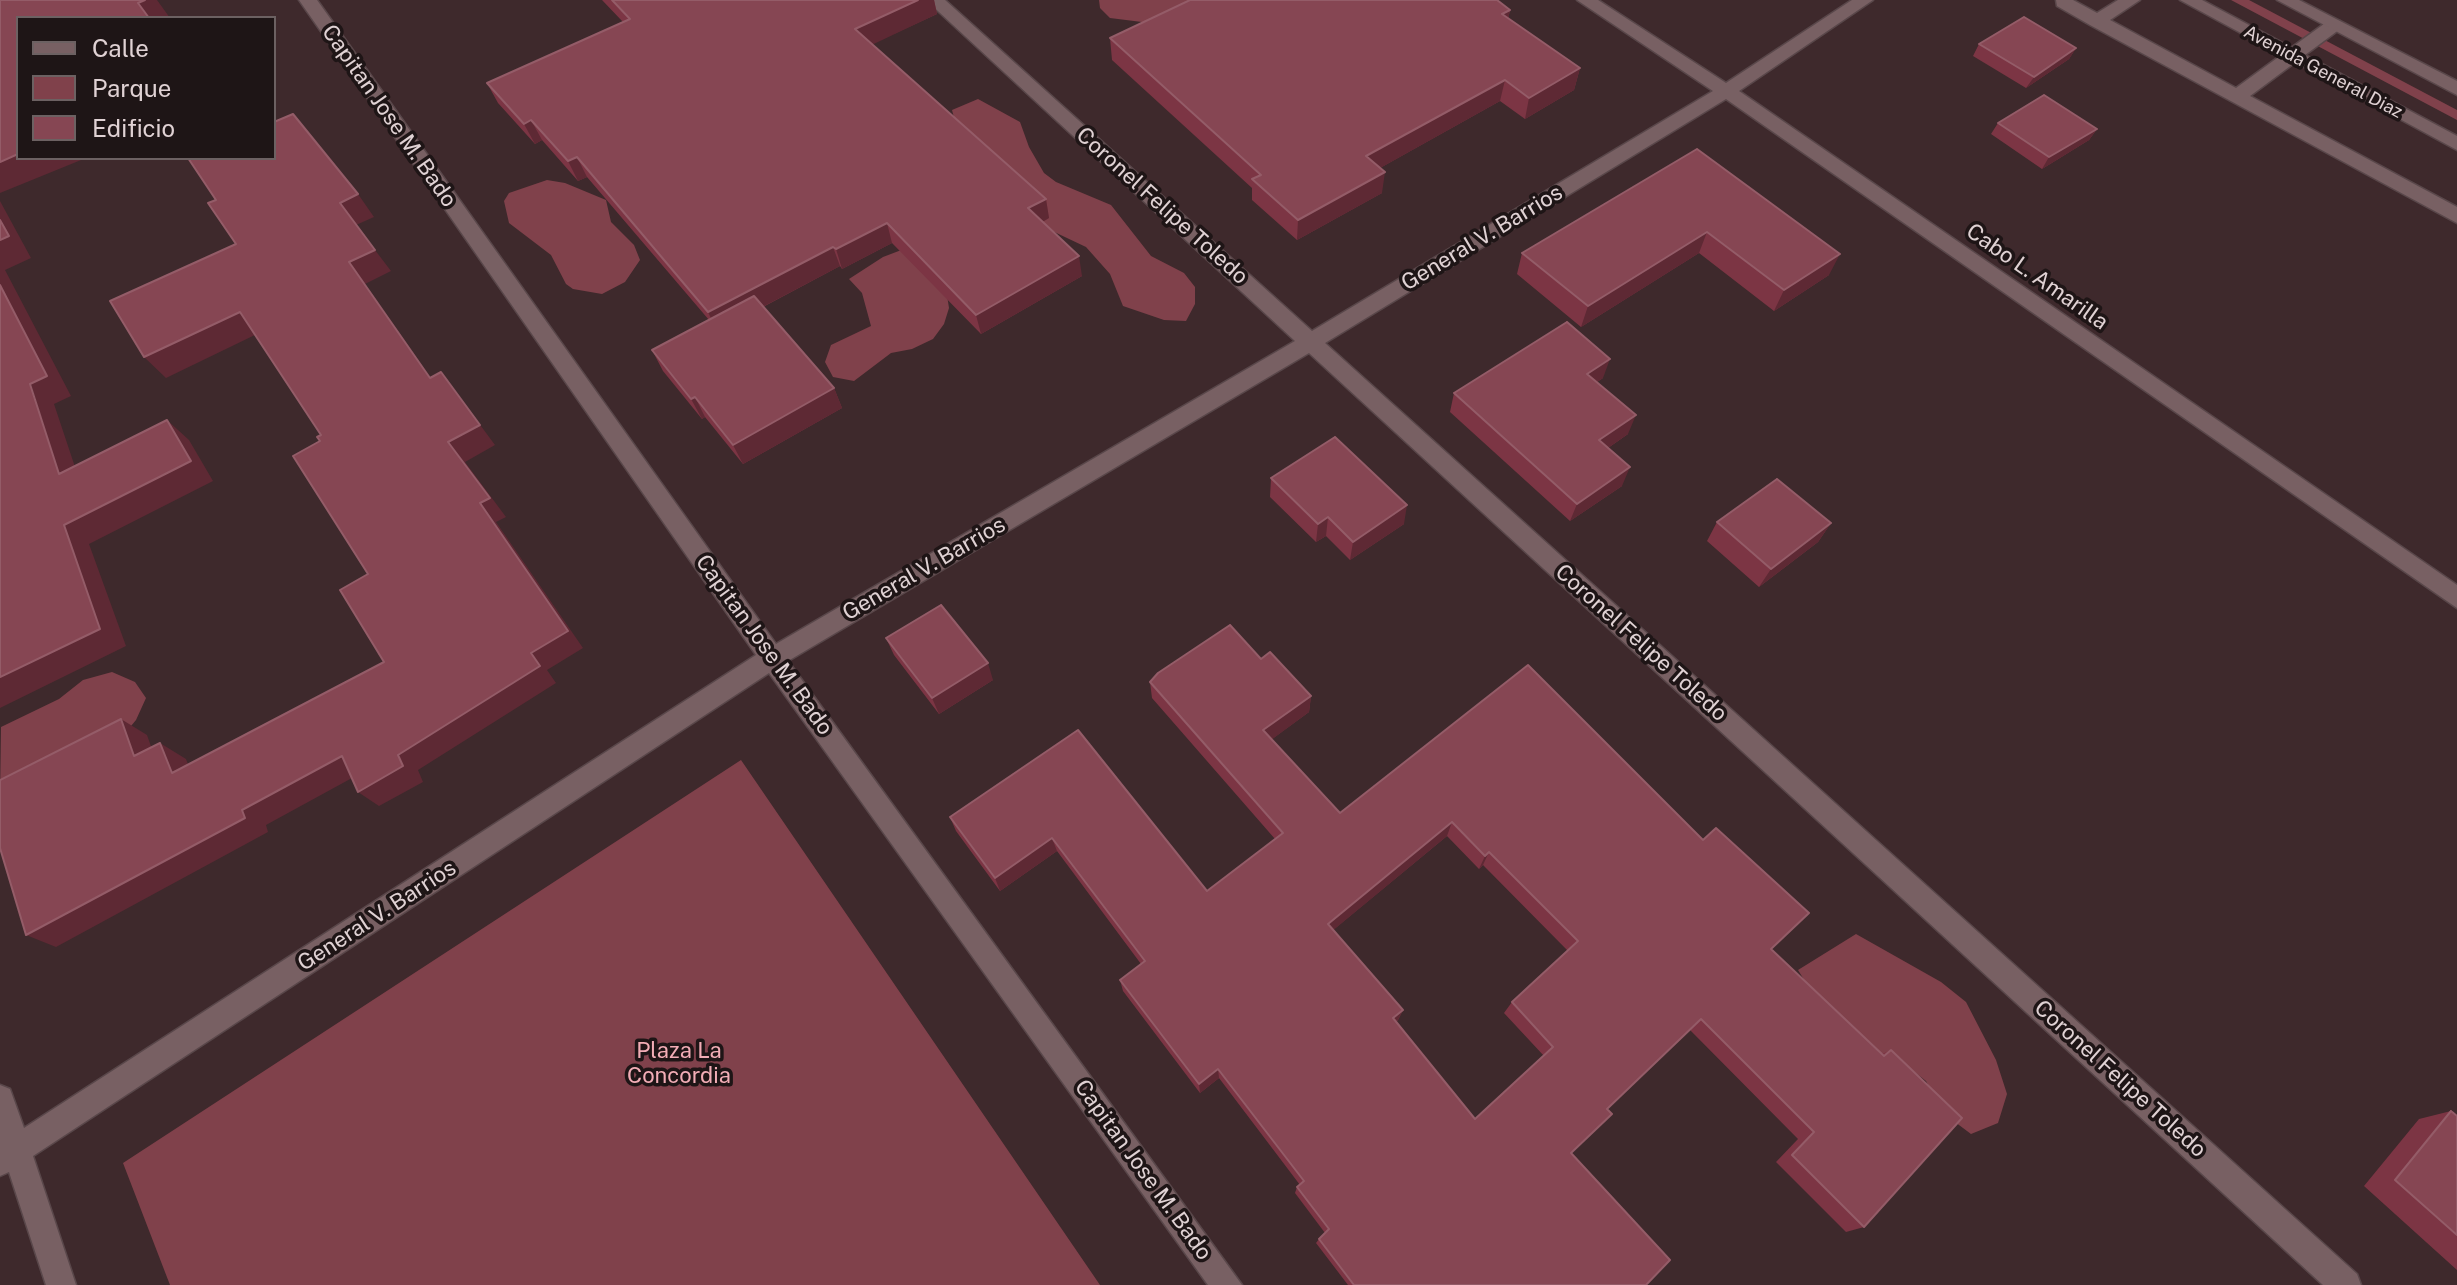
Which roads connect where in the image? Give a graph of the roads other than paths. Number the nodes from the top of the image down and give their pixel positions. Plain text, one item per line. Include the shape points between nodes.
1 (308, 0) edge
2 (935, 0) edge
3 (1586, 0) edge
4 (1864, 0) edge
5 (2131, 0) edge
6 (2189, 0) edge
7 (2286, 0) edge
8 (2063, 2) dead end
9 (2096, 21) junction
10 (2334, 25) junction
11 (2291, 55) junction
12 (2457, 89) edge
13 (1726, 91) junction
14 (2236, 97) junction
15 (2457, 144) edge
16 (2457, 216) edge
17 (1310, 342) junction
18 (2457, 598) edge
19 (772, 658) junction
20 (0, 1099) edge
21 (9, 1156) edge
22 (61, 1285) edge
23 (1227, 1285) edge
24 (2346, 1285) edge

1 - 19 street, Capitan Jose M. Bado
2 - 17 street, Coronel Felipe Toledo
3 - 13 street, Cabo L. Amarilla
4 - 13 street, General V. Barrios
5 - 9 street
6 - 11 street, Avenida General Diaz
7 - 10 street
8 - 9 street
9 - 14 street
10 - 11 street
10 - 12 street
11 - 14 street
11 - 15 street, Avenida General Diaz
13 - 17 street, General V. Barrios
13 - 18 street, Cabo L. Amarilla
14 - 16 street
17 - 19 street, General V. Barrios
17 - 24 street, Coronel Felipe Toledo
19 - 21 street, General V. Barrios
19 - 23 street, Capitan Jose M. Bado
20 - 21 street
21 - 22 street

